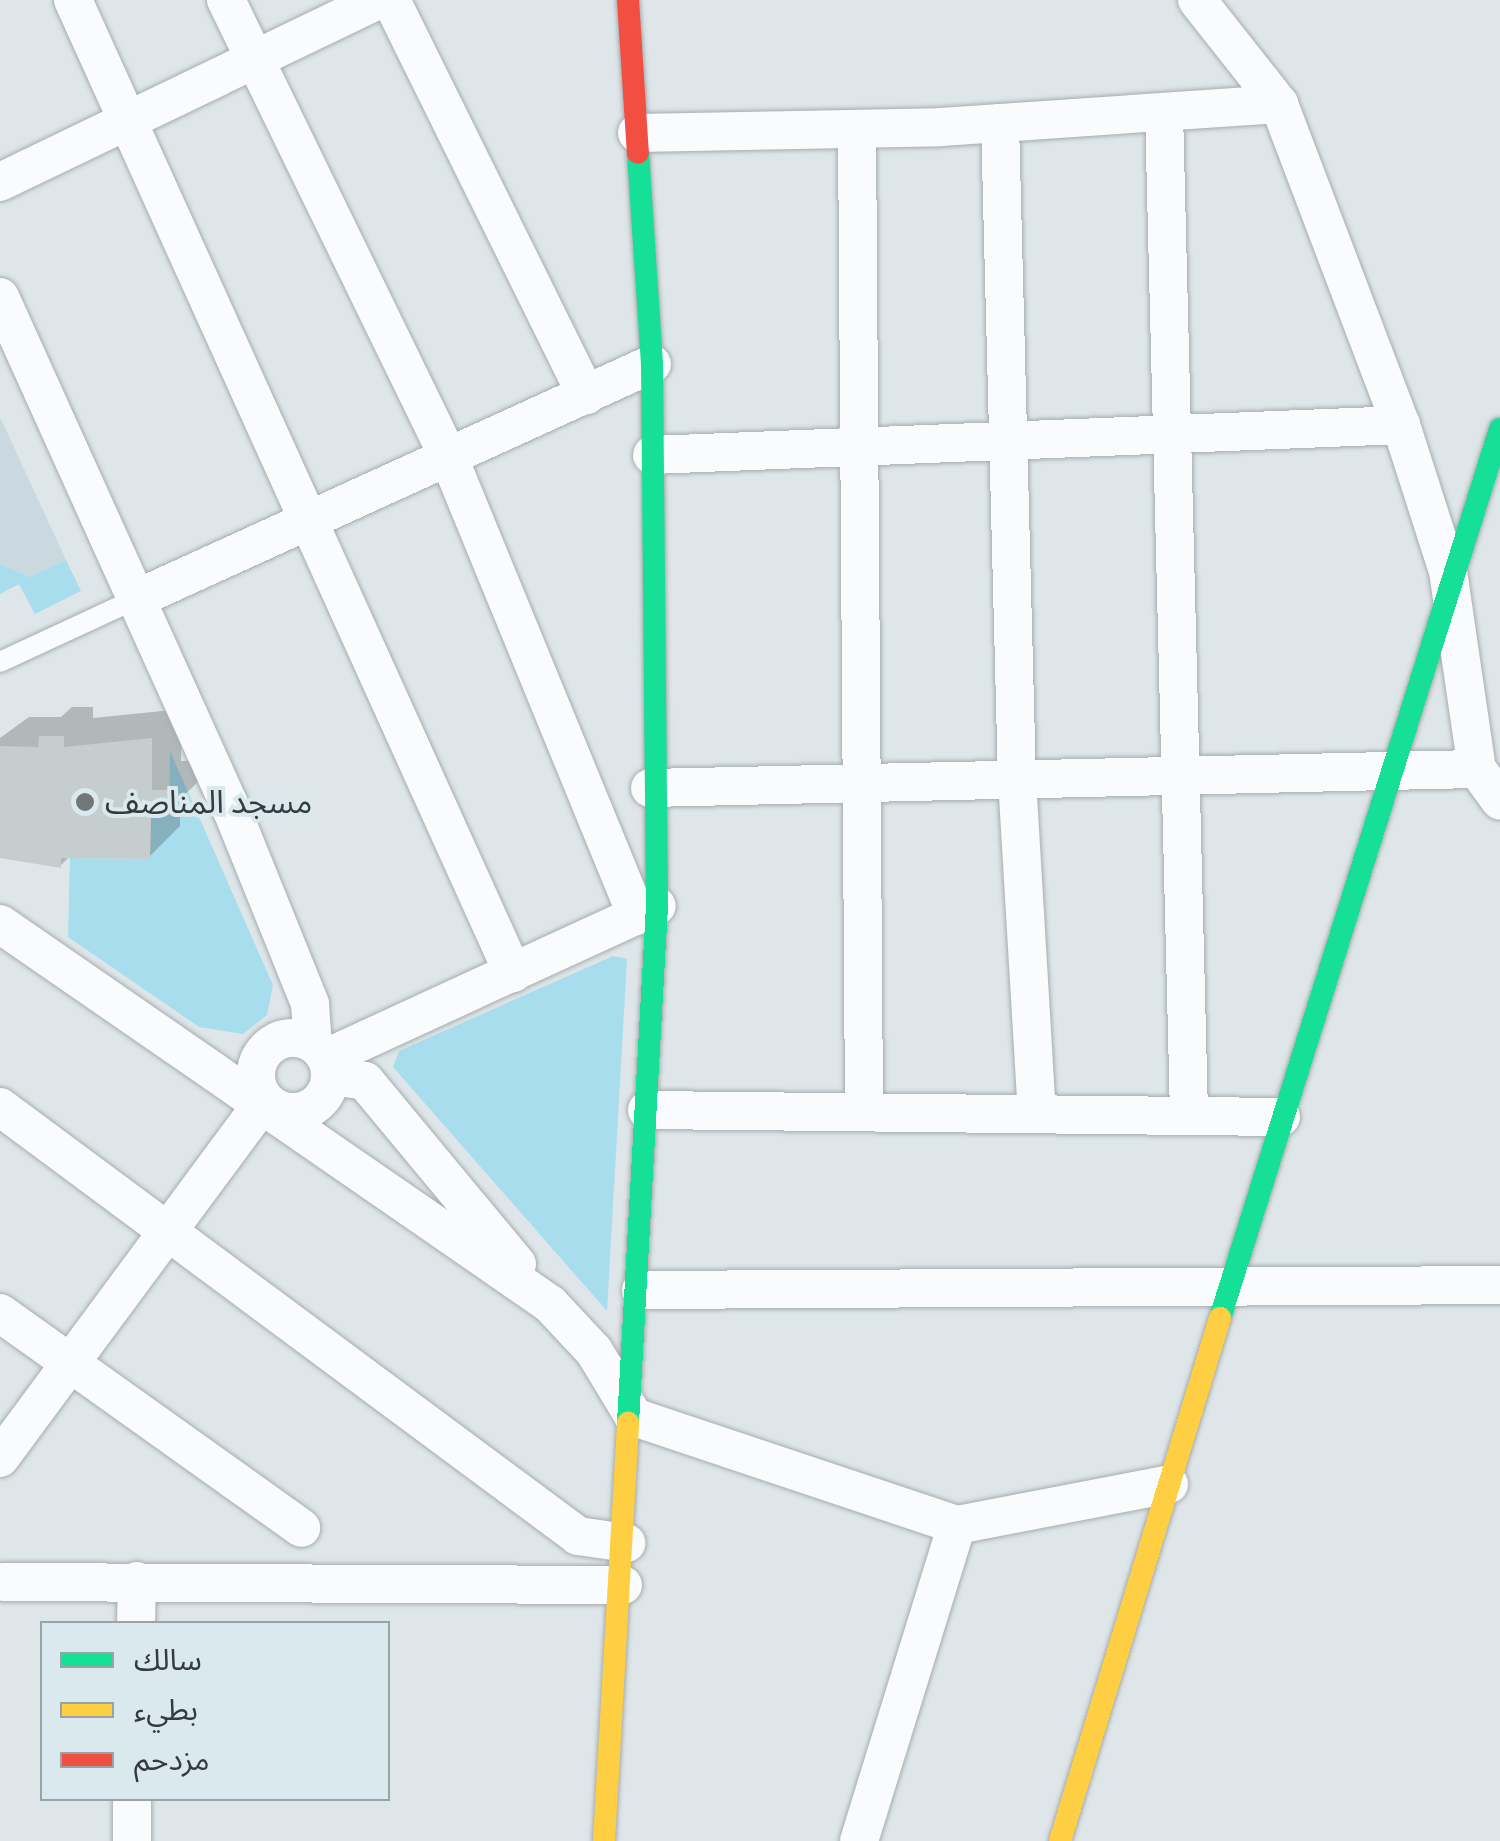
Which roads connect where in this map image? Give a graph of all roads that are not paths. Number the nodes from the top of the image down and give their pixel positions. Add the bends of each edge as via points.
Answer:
1 (73, 0) edge
2 (226, 0) edge
3 (379, 0) edge
4 (391, 0) edge
5 (628, 0) edge
6 (1197, 0) edge
7 (254, 62) junction
8 (1279, 104) junction
9 (1164, 112) junction
10 (126, 118) junction
11 (1000, 123) junction
12 (857, 129) junction
13 (637, 133) junction
14 (0, 182) edge
15 (0, 297) edge
16 (652, 364) junction
17 (586, 395) junction
18 (1402, 425) junction
19 (1500, 429) edge
20 (1174, 435) junction
21 (1008, 436) junction
22 (858, 442) junction
23 (652, 455) junction
24 (449, 458) junction
25 (313, 516) junction
26 (1448, 571) junction
27 (136, 599) junction
28 (0, 662) edge
29 (1477, 769) junction
30 (1386, 772) junction
31 (1184, 774) junction
32 (1017, 779) junction
33 (860, 782) junction
34 (650, 788) junction
35 (1500, 801) edge
36 (647, 911) junction
37 (0, 924) edge
38 (513, 972) junction
39 (323, 1059) junction
40 (264, 1101) junction
41 (0, 1107) edge
42 (647, 1110) junction
43 (864, 1111) junction
44 (1037, 1112) junction
45 (1189, 1112) junction
46 (1281, 1117) junction
47 (168, 1226) junction
48 (1500, 1285) edge
49 (1230, 1286) junction
50 (640, 1290) junction
51 (550, 1304) junction
52 (0, 1314) edge
53 (69, 1362) junction
54 (634, 1416) junction
55 (0, 1458) edge
56 (1169, 1484) junction
57 (957, 1525) junction
58 (301, 1528) dead end
59 (626, 1543) junction
60 (137, 1581) junction
61 (1, 1585) edge
62 (623, 1585) junction
63 (136, 1621) edge
64 (132, 1801) edge
65 (132, 1841) edge
66 (604, 1841) edge
67 (858, 1841) edge
68 (1060, 1841) edge

1 - 10 street
2 - 7 street
3 - 7 street
4 - 17 street
5 - 13 street
6 - 8 street
7 - 10 street
7 - 24 street
8 - 9 street
8 - 18 street
9 - 11 street
9 - 20 street
10 - 14 street
10 - 25 street
11 - 12 street
11 - 21 street
12 - 13 street
12 - 22 street
13 - 16 street
15 - 27 street
16 - 17 street
16 - 23 street
17 - 24 street
18 - 20 street
18 - 26 street
19 - 26 street
20 - 21 street
20 - 31 street
21 - 22 street
21 - 32 street
22 - 23 street
22 - 33 street
23 - 34 street
24 - 25 street
24 - 36 street
25 - 27 street
25 - 38 street
26 - 29 street
26 - 30 street
27 - 28 lane
27 - 39 street via 299,974
29 - 30 street
29 - 35 street
30 - 31 street
30 - 46 street
31 - 32 street
31 - 45 street
32 - 33 street
32 - 44 street
33 - 34 street
33 - 43 street
34 - 36 street
36 - 38 street
36 - 42 street
37 - 40 street
38 - 39 street
39 - 40 street via 304,1111
39 - 40 street via 288,1038 266,1050 255,1073
39 - 51 street via 365,1080
40 - 47 street
40 - 51 street
41 - 47 street
42 - 43 street
42 - 50 street
43 - 44 street
44 - 45 street
45 - 46 street
46 - 49 street
47 - 53 street
47 - 59 street via 578,1536
48 - 49 street
49 - 50 street
49 - 56 street
50 - 54 street
51 - 54 street via 594,1351
52 - 53 street
53 - 55 street
53 - 58 street
54 - 57 street
54 - 59 street
56 - 57 street
56 - 68 street
57 - 67 street
59 - 62 street
60 - 61 street
60 - 62 street
60 - 63 street
62 - 66 street
64 - 65 street

